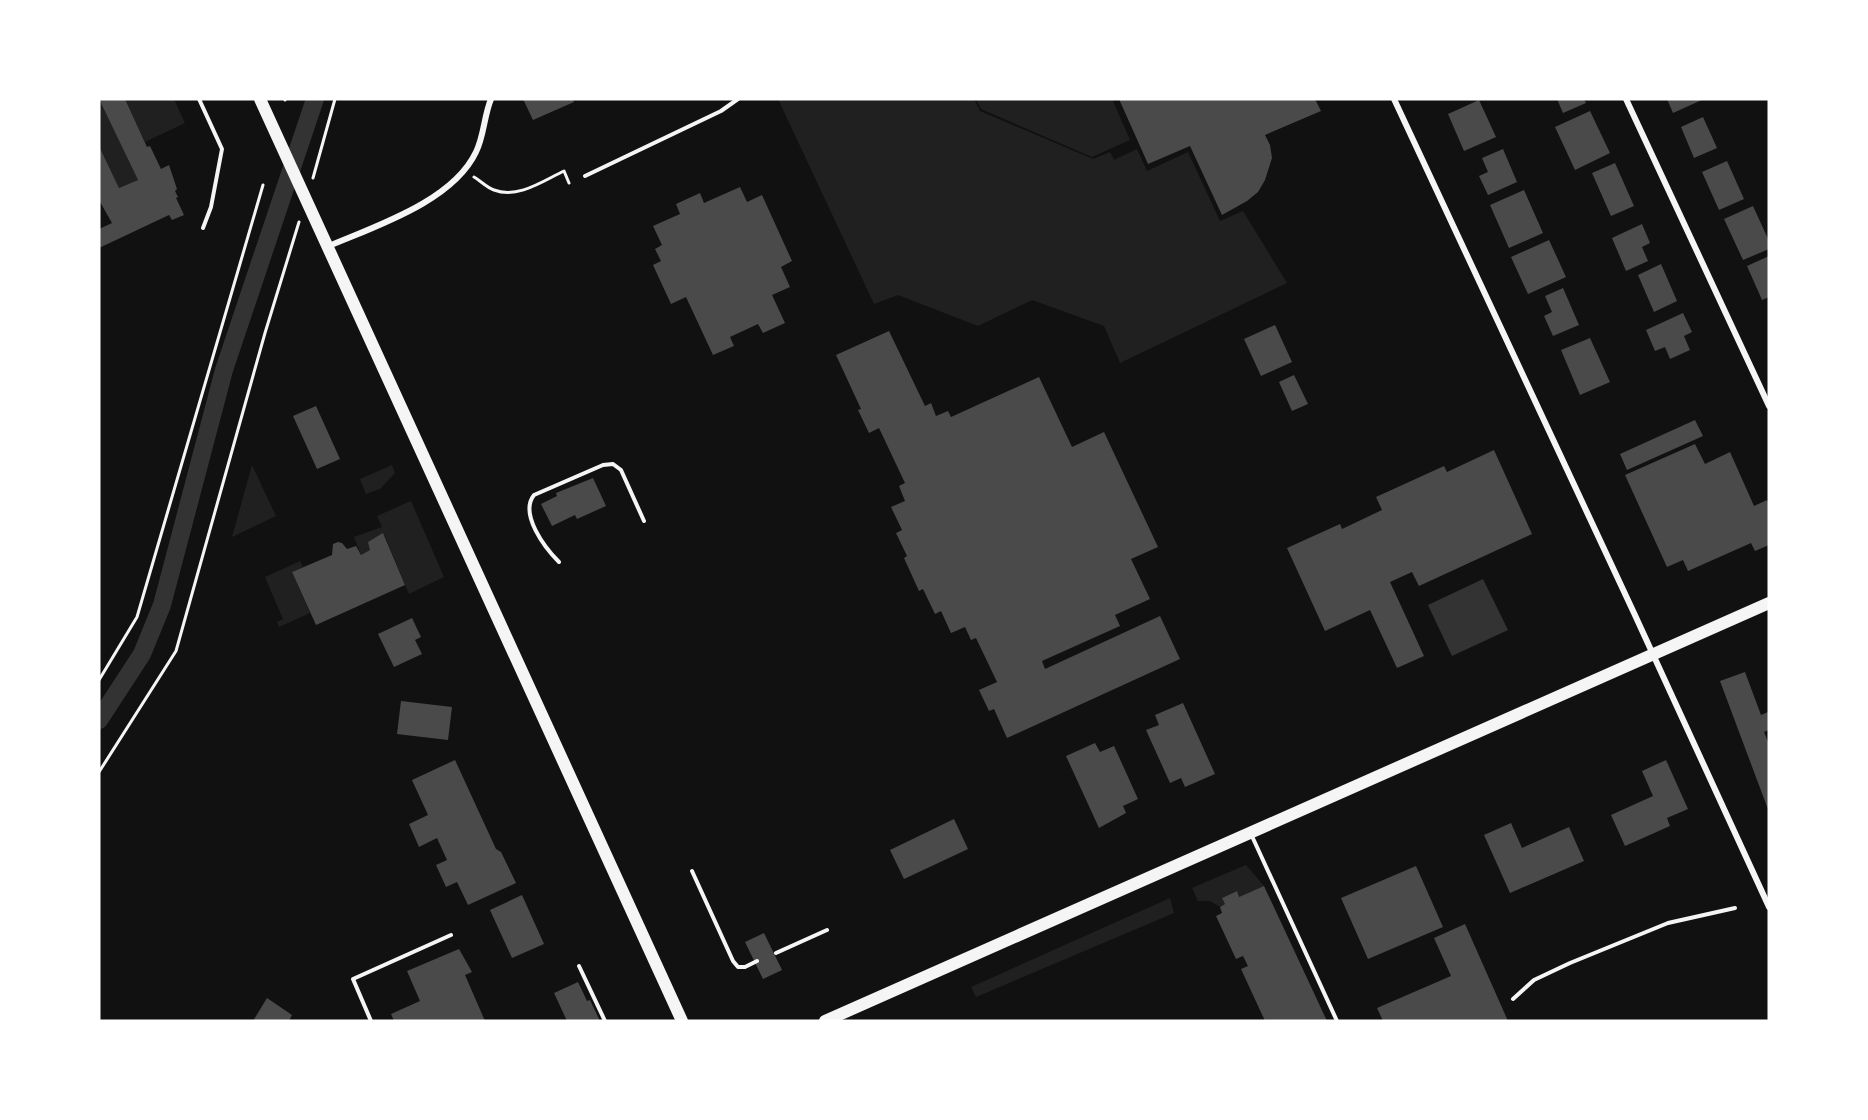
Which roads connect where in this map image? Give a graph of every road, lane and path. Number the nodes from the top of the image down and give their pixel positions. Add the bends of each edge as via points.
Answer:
1 (199, 99) edge
2 (260, 99) edge
3 (335, 99) edge
4 (491, 99) edge
5 (738, 99) edge
6 (1394, 99) edge
7 (1626, 99) edge
8 (317, 163) dead end
9 (465, 171) junction
10 (585, 176) dead end
11 (569, 183) dead end
12 (263, 185) dead end
13 (203, 228) dead end
14 (292, 246) dead end
15 (328, 246) junction
16 (1769, 406) edge
17 (644, 521) dead end
18 (559, 562) dead end
19 (1769, 603) edge
20 (1653, 654) junction
21 (99, 680) edge
22 (99, 772) edge
23 (1251, 833) junction
24 (692, 872) dead end
25 (1735, 908) dead end
26 (1769, 908) edge
27 (827, 930) dead end
28 (451, 935) dead end
29 (776, 953) dead end
30 (757, 961) dead end
31 (579, 966) dead end
32 (1513, 999) dead end
33 (371, 1021) edge
34 (605, 1021) edge
35 (682, 1021) edge
36 (825, 1021) edge
37 (1337, 1021) edge

1 - 13 lane via 222,149
2 - 15 main road
3 - 8 path
4 - 9 street via 477,150
5 - 10 lane via 721,111
6 - 20 street
7 - 16 street
9 - 11 path via 490,188 507,193 564,171
9 - 15 street via 449,187 417,207
12 - 21 path via 137,617
14 - 22 path via 176,651
15 - 35 main road
17 - 18 lane via 621,470 613,464 534,495 528,509 531,519 547,550
19 - 20 main road
20 - 23 main road
20 - 26 street
23 - 36 main road
23 - 37 lane
24 - 30 lane via 733,961 738,967
25 - 32 lane via 1668,923 1570,963 1534,980
27 - 29 lane
28 - 33 lane via 353,979
31 - 34 lane

